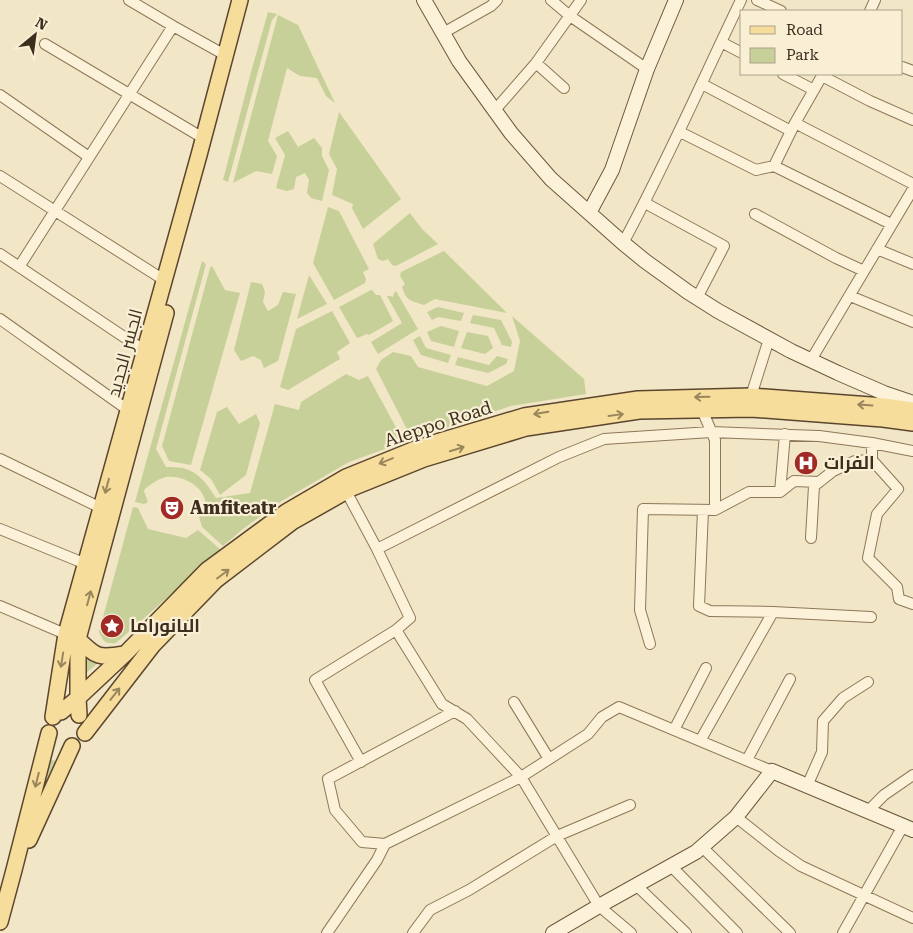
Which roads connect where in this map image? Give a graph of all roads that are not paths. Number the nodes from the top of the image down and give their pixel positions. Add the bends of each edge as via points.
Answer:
1 (130, 0) edge
2 (240, 0) edge
3 (250, 0) edge
4 (424, 0) edge
5 (497, 0) edge
6 (551, 0) edge
7 (581, 0) edge
8 (676, 0) edge
9 (742, 0) edge
10 (761, 1) edge
11 (779, 10) edge
12 (570, 16) junction
13 (173, 26) junction
14 (443, 33) junction
15 (721, 42) junction
16 (45, 44) dead end
17 (740, 52) edge
18 (225, 55) junction
19 (536, 63) junction
20 (647, 68) junction
21 (785, 75) edge
22 (822, 75) edge
23 (702, 84) junction
24 (564, 88) dead end
25 (814, 90) junction
26 (129, 94) junction
27 (0, 95) edge
28 (495, 110) junction
29 (913, 120) edge
30 (793, 127) junction
31 (680, 132) junction
32 (203, 138) junction
33 (90, 157) junction
34 (774, 166) junction
35 (0, 176) edge
36 (913, 184) edge
37 (913, 189) edge
38 (910, 201) edge
39 (645, 203) junction
40 (55, 211) junction
41 (589, 213) junction
42 (755, 214) dead end
43 (891, 224) junction
44 (623, 243) junction
45 (877, 249) junction
46 (0, 254) edge
47 (913, 264) edge
48 (18, 267) junction
49 (864, 271) junction
50 (164, 280) junction
51 (850, 296) junction
52 (697, 298) junction
53 (0, 318) edge
54 (913, 322) edge
55 (769, 339) junction
56 (145, 351) junction
57 (811, 360) junction
58 (751, 396) junction
59 (913, 403) edge
60 (128, 410) junction
61 (702, 410) junction
62 (913, 410) edge
63 (913, 423) edge
64 (712, 432) junction
65 (785, 434) junction
66 (872, 443) junction
67 (913, 451) edge
68 (0, 459) edge
69 (872, 460) junction
70 (819, 482) junction
71 (346, 491) junction
72 (780, 492) junction
73 (102, 508) junction
74 (703, 510) junction
75 (715, 510) junction
76 (0, 529) edge
77 (811, 538) dead end
78 (378, 549) junction
79 (86, 564) junction
80 (913, 604) edge
81 (0, 606) edge
82 (772, 612) junction
83 (871, 617) dead end
84 (396, 630) junction
85 (72, 637) junction
86 (650, 644) dead end
87 (125, 654) junction
88 (706, 668) dead end
89 (790, 678) dead end
90 (868, 682) dead end
91 (78, 698) junction
92 (514, 702) dead end
93 (456, 712) junction
94 (57, 715) junction
95 (79, 715) junction
96 (674, 730) junction
97 (49, 733) junction
98 (85, 733) junction
99 (700, 741) junction
100 (72, 746) junction
101 (549, 759) junction
102 (747, 760) junction
103 (361, 762) junction
104 (772, 771) junction
105 (913, 774) edge
106 (521, 777) junction
107 (807, 786) junction
108 (630, 805) dead end
109 (868, 811) junction
110 (736, 817) junction
111 (908, 828) edge
112 (557, 836) junction
113 (385, 844) junction
114 (702, 847) junction
115 (671, 866) junction
116 (14, 870) junction
117 (636, 885) junction
118 (864, 896) junction
119 (599, 906) junction
120 (913, 918) edge
121 (0, 922) edge
122 (327, 933) edge
123 (413, 933) edge
124 (553, 933) edge
125 (631, 933) edge
126 (686, 933) edge
127 (737, 933) edge
128 (790, 933) edge
129 (843, 933) edge

1 - 13 street
2 - 18 main road, الجسر الجديد
85 -> 3 main road, الجسر الجديد
4 - 14 street
5 - 14 street via 492,6
6 - 12 street
7 - 12 street
8 - 20 street
9 - 15 street
10 - 11 street
12 - 19 street
12 - 20 street
13 - 18 street
13 - 26 street
14 - 28 street
15 - 17 street
15 - 23 street
16 - 26 street
18 - 32 main road, الجسر الجديد
19 - 24 street
19 - 28 street
20 - 41 street via 612,170
21 - 25 street
22 - 25 street
22 - 29 street
23 - 30 street
23 - 31 street
25 - 30 street
26 - 32 street
26 - 33 street
27 - 33 street
28 - 41 street via 551,179
30 - 34 street
30 - 36 street
31 - 34 street via 756,170
31 - 39 street
32 - 50 main road, الجسر الجديد
33 - 40 street
34 - 43 street
35 - 40 street
37 - 38 street
38 - 43 street
39 - 44 street
39 - 52 street via 724,246
40 - 48 street
40 - 50 street
41 - 44 street
42 - 49 street
43 - 45 street
44 - 52 street
45 - 47 street
45 - 49 street
46 - 48 street
48 - 56 street
49 - 51 street
50 - 56 main road, الجسر الجديد
51 - 54 street
51 - 57 street
52 - 55 street
53 - 60 street
55 - 57 street
55 - 58 street
56 - 60 main road, الجسر الجديد
57 - 59 street
62 -> 58 main road, Aleppo Road
58 -> 87 main road, Aleppo Road via 638,399 524,416 420,447 346,477 286,512 207,570
60 -> 73 main road, الجسر الجديد
61 - 63 main road, Aleppo Road via 751,409
61 - 64 street
71 -> 61 main road, Aleppo Road via 424,459 526,428 639,411
64 - 65 street
64 - 75 street via 715,440
64 - 78 street via 604,439 559,457
65 - 66 street
65 - 72 street
66 - 67 street
66 - 69 street
68 - 73 street
69 - 70 street via 855,461
69 - 80 street via 898,489 877,514 868,558 897,587 899,599
70 - 72 street via 794,481
70 - 77 street via 814,486
71 - 78 street
98 -> 71 main road, Aleppo Road via 153,645 216,580 292,522
72 - 75 street via 749,492
73 - 79 main road, الجسر الجديد
74 - 75 street
74 - 82 street via 699,606 710,610
74 - 86 street via 643,509 640,610
76 - 79 street
78 - 84 street via 410,618
79 - 85 main road, الجسر الجديد
81 - 85 street
82 - 83 street
82 - 99 street
84 - 93 street via 442,704
84 - 103 street via 315,680
85 - 87 main road via 97,655
85 - 91 main road, الجسر الجديد
85 -> 94 main road, الجسر الجديد
87 - 91 main road, Aleppo Road
88 - 96 street
89 - 102 street
90 - 107 street via 843,698 823,721 822,752
91 - 94 main road, Aleppo Road
91 - 95 main road, الجسر الجديد
92 - 101 street
93 - 103 street
93 - 106 street via 467,719
94 - 95 main road via 70,711
94 - 97 main road via 50,722
95 - 98 main road
96 - 99 street
96 - 101 street via 619,707 602,717 588,734
97 - 100 main road via 61,746
97 -> 116 main road
98 - 100 main road
99 - 102 street
100 - 116 main road
101 - 106 street
102 - 104 street
103 - 113 street via 328,779 335,810 362,842
104 - 107 street
104 - 110 street
105 - 109 street
106 - 112 street
106 - 113 street
107 - 109 street
108 - 112 street
109 - 111 street
110 - 114 street
110 - 118 street via 801,866
111 - 118 street
112 - 119 street
112 - 123 street via 430,910
113 - 122 street
114 - 115 street
114 - 128 street
115 - 117 street
115 - 127 street
116 - 121 main road
117 - 119 street
117 - 126 street
118 - 120 street
118 - 129 street
119 - 124 street
119 - 125 street

